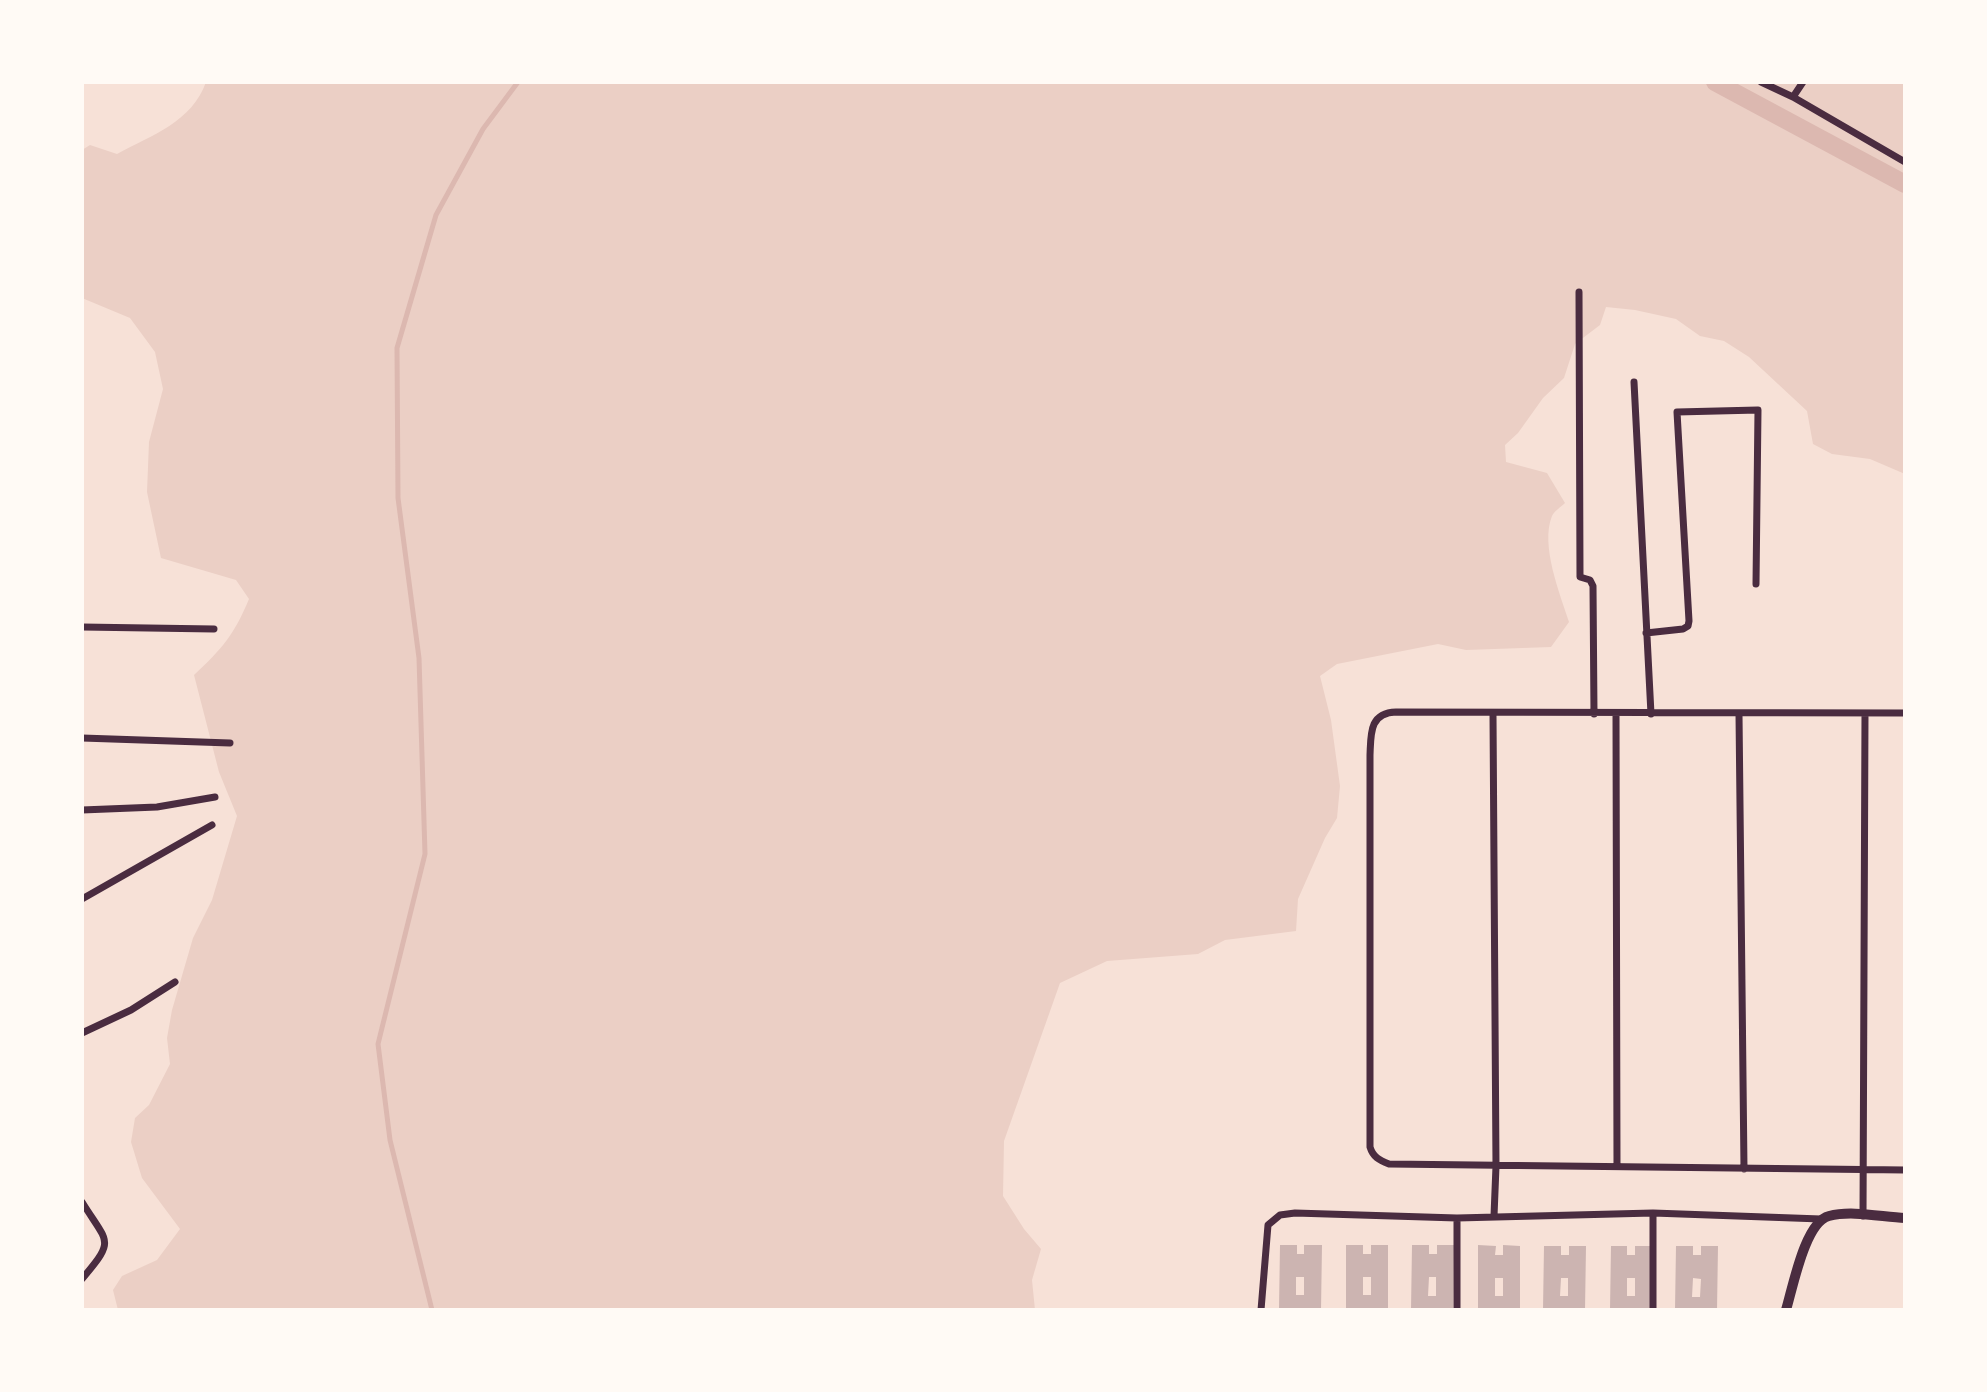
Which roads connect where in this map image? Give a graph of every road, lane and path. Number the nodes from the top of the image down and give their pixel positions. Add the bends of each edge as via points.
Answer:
1 (1761, 82) edge
2 (1803, 82) edge
3 (1793, 97) junction
4 (1905, 162) edge
5 (1579, 292) dead end
6 (1634, 382) dead end
7 (1756, 584) dead end
8 (82, 627) edge
9 (214, 629) dead end
10 (1646, 633) junction
11 (1865, 713) junction
12 (1905, 713) edge
13 (1493, 714) junction
14 (1594, 714) junction
15 (1616, 714) junction
16 (1651, 714) junction
17 (1739, 714) junction
18 (82, 738) edge
19 (230, 743) dead end
20 (215, 797) dead end
21 (82, 810) edge
22 (212, 825) dead end
23 (82, 899) edge
24 (175, 982) dead end
25 (82, 1033) edge
26 (1496, 1166) junction
27 (1617, 1166) junction
28 (1744, 1169) junction
29 (1863, 1170) junction
30 (1905, 1170) edge
31 (82, 1202) edge
32 (1653, 1213) junction
33 (1494, 1216) junction
34 (1863, 1216) junction
35 (1457, 1218) junction
36 (1905, 1218) edge
37 (1821, 1219) junction
38 (82, 1279) edge
39 (1261, 1310) edge
40 (1457, 1310) edge
41 (1653, 1310) edge
42 (1786, 1310) edge

1 - 3 street
2 - 3 street
3 - 4 street
5 - 14 street via 1580,577 1593,586
6 - 10 street
7 - 10 street via 1758,410 1677,412 1689,621 1683,629
8 - 9 street
10 - 16 street
11 - 12 street
11 - 17 street
11 - 29 street
13 - 14 street
13 - 26 street
13 - 26 street via 1396,712 1379,715 1373,723 1370,1147 1389,1164
14 - 15 street
15 - 16 street
15 - 27 street
16 - 17 street
17 - 28 street
18 - 19 street
20 - 21 street via 157,807
22 - 23 street
24 - 25 street
26 - 27 street
26 - 33 street
27 - 28 street
28 - 29 street
29 - 30 street
29 - 34 street
31 - 38 street via 105,1248
32 - 33 street
32 - 37 street
32 - 41 street
33 - 35 street
34 - 36 main road
34 - 37 main road
35 - 39 street via 1280,1215 1268,1225
35 - 40 street
37 - 42 main road via 1813,1228

